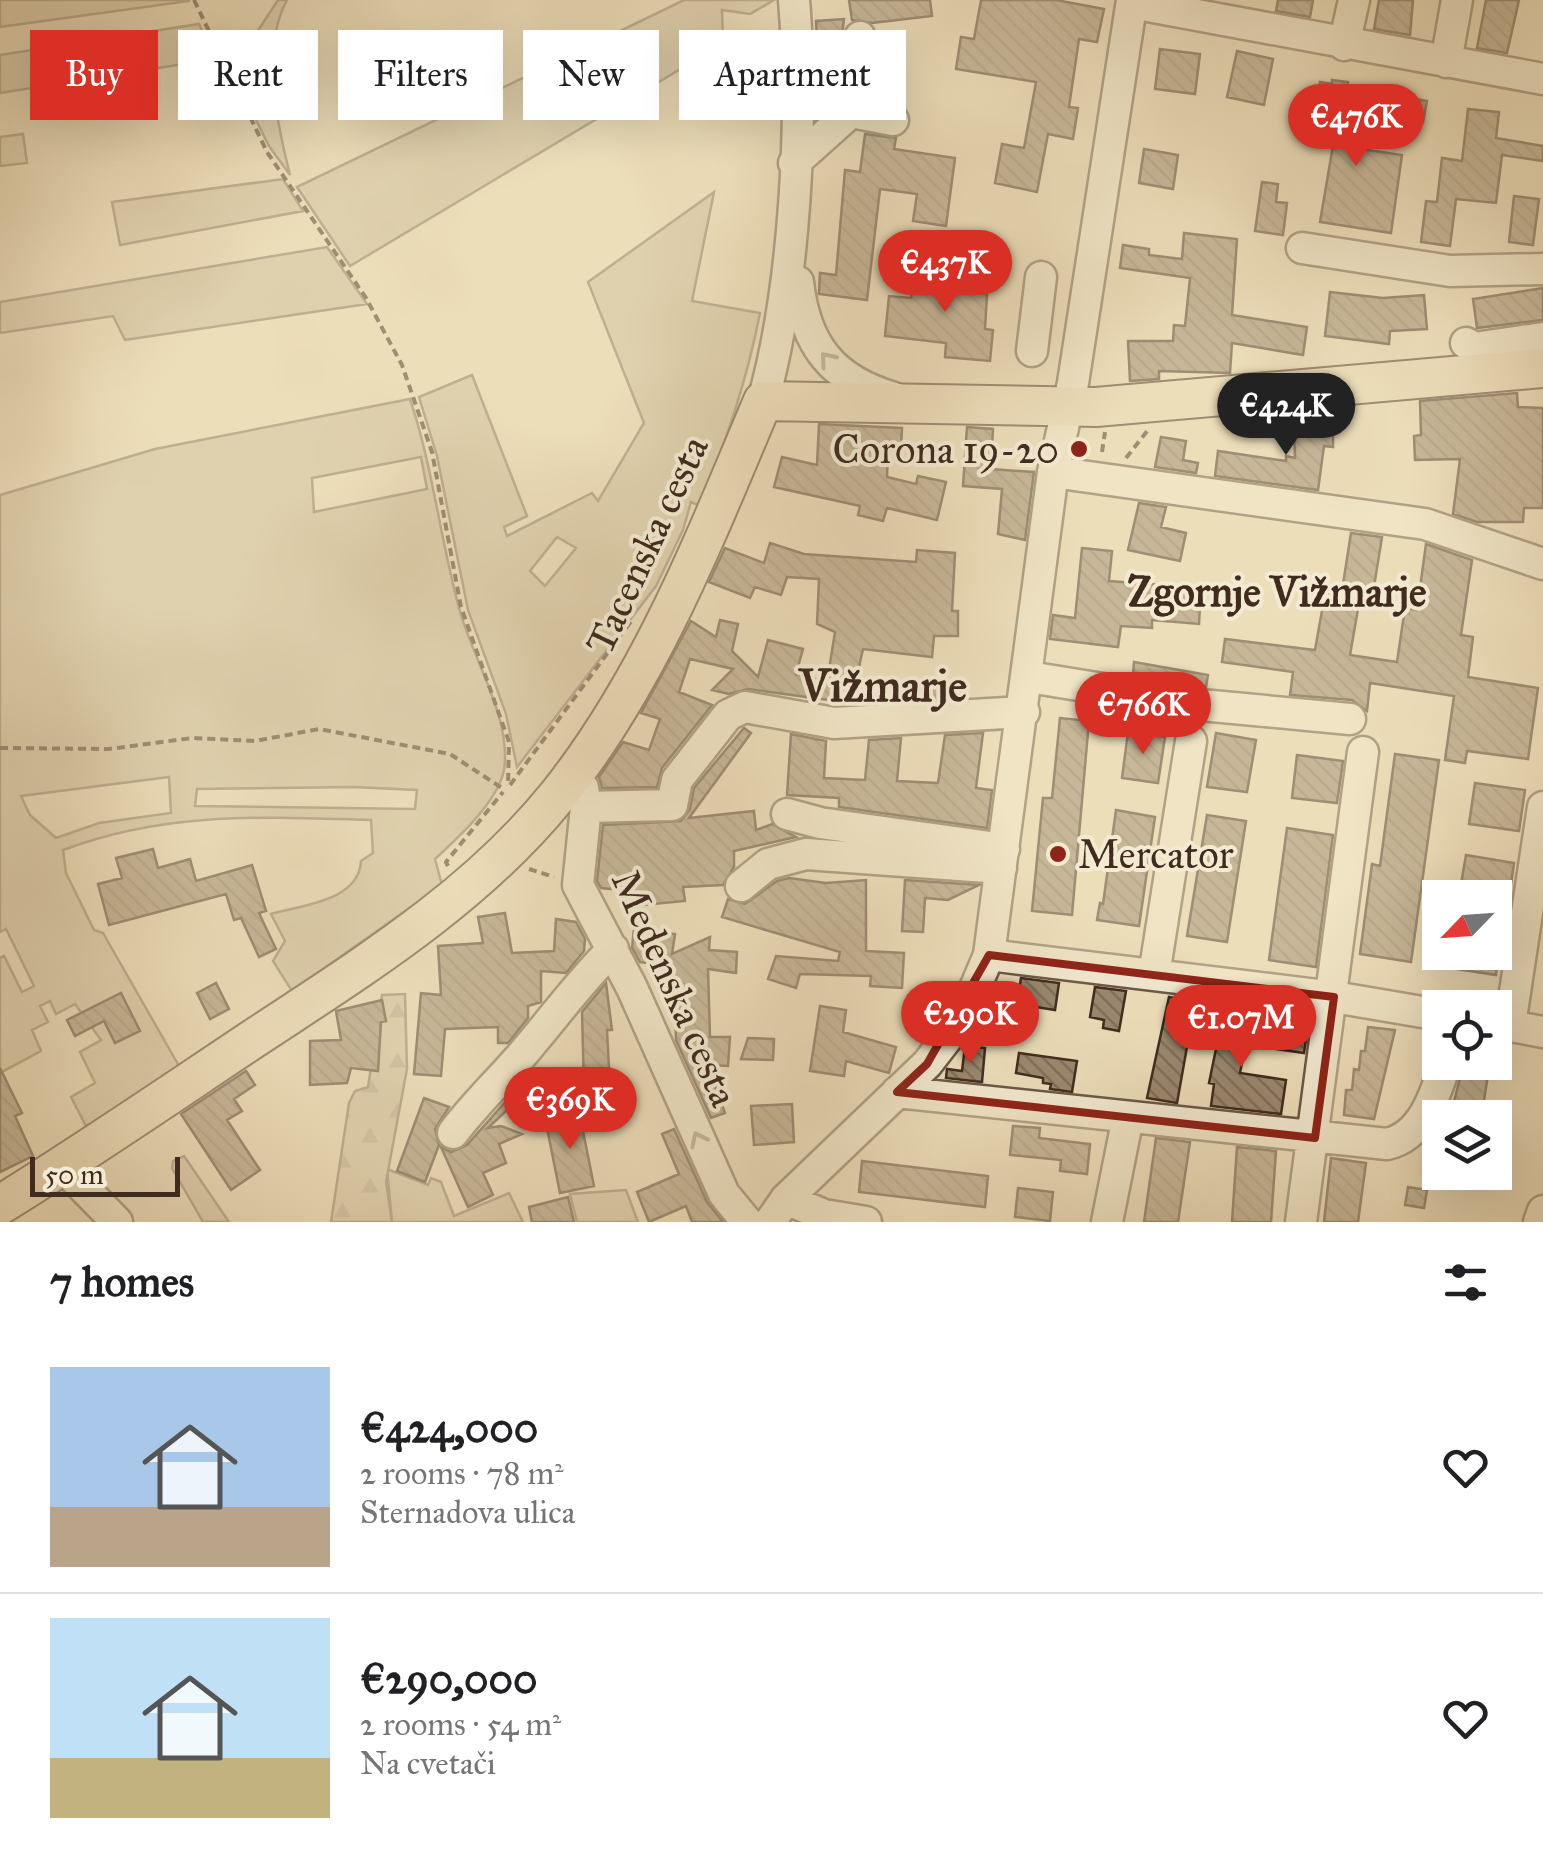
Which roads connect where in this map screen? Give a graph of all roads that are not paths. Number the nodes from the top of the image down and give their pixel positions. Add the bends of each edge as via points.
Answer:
1 (794, 0) edge
2 (1354, 0) edge
3 (1457, 0) edge
4 (1132, 2) edge
5 (1249, 12) edge
6 (1344, 45) junction
7 (1446, 62) junction
8 (1543, 79) edge
9 (841, 120) edge
10 (794, 163) junction
11 (790, 208) junction
12 (1302, 248) dead end
13 (1543, 269) edge
14 (1041, 277) dead end
15 (1080, 331) junction
16 (1543, 338) edge
17 (1466, 343) dead end
18 (1543, 368) edge
19 (763, 401) junction
20 (912, 402) junction
21 (1067, 408) junction
22 (1054, 472) junction
23 (1543, 564) edge
24 (1029, 678) junction
25 (1024, 712) junction
26 (1350, 720) dead end
27 (1191, 741) dead end
28 (1363, 752) dead end
29 (579, 792) junction
30 (1543, 807) edge
31 (787, 814) dead end
32 (1003, 858) junction
33 (741, 886) dead end
34 (613, 949) junction
35 (989, 955) junction
36 (1154, 975) junction
37 (1508, 990) edge
38 (1334, 997) junction
39 (1422, 1013) edge
40 (1512, 1026) edge
41 (1543, 1032) edge
42 (1438, 1080) edge
43 (897, 1092) junction
44 (1128, 1118) junction
45 (453, 1132) dead end
46 (1315, 1138) junction
47 (62, 1166) junction
48 (0, 1205) edge
49 (778, 1210) edge
50 (1543, 1211) edge
51 (117, 1222) edge
52 (747, 1222) edge
53 (866, 1222) edge
54 (1106, 1222) edge
55 (1301, 1222) edge
56 (1539, 1222) edge

1 - 10 street
2 - 6 street
3 - 7 street
4 - 5 street
4 - 15 street
5 - 6 street
6 - 7 street
7 - 8 street
9 - 10 street
10 - 11 street
11 - 19 street via 784,314
20 -> 11 street via 849,380 819,353 802,314
12 - 13 street via 1450,270
14 - 15 street via 1033,339
15 - 21 street
16 - 17 street via 1476,348
18 - 21 main road
19 - 20 main road
19 - 29 main road, Tacenska cesta via 680,596
20 - 21 main road
21 - 22 street
22 - 23 street via 1425,524
22 - 24 street
24 - 25 street
24 - 26 street
25 - 29 street via 834,722 745,707 728,715 676,780 672,805
25 - 32 street
27 - 36 street
28 - 38 street
29 - 34 street, Medenska cesta via 578,885
29 - 47 main road, Tacenska cesta via 404,938
30 - 37 street
31 - 32 street
32 - 33 street via 806,854 768,864
32 - 35 street
34 - 45 street
52 -> 34 street, Medenska cesta via 716,1178
35 - 36 street
35 - 43 street via 962,1019
36 - 38 street
38 - 39 street
38 - 46 street
40 - 41 street
42 - 46 street via 1418,1127 1403,1140
43 - 44 street
43 - 49 street
44 - 46 street
44 - 54 street
46 - 55 street
47 - 48 main road, Tacenska cesta
47 - 51 street
49 - 53 street
50 - 56 street

